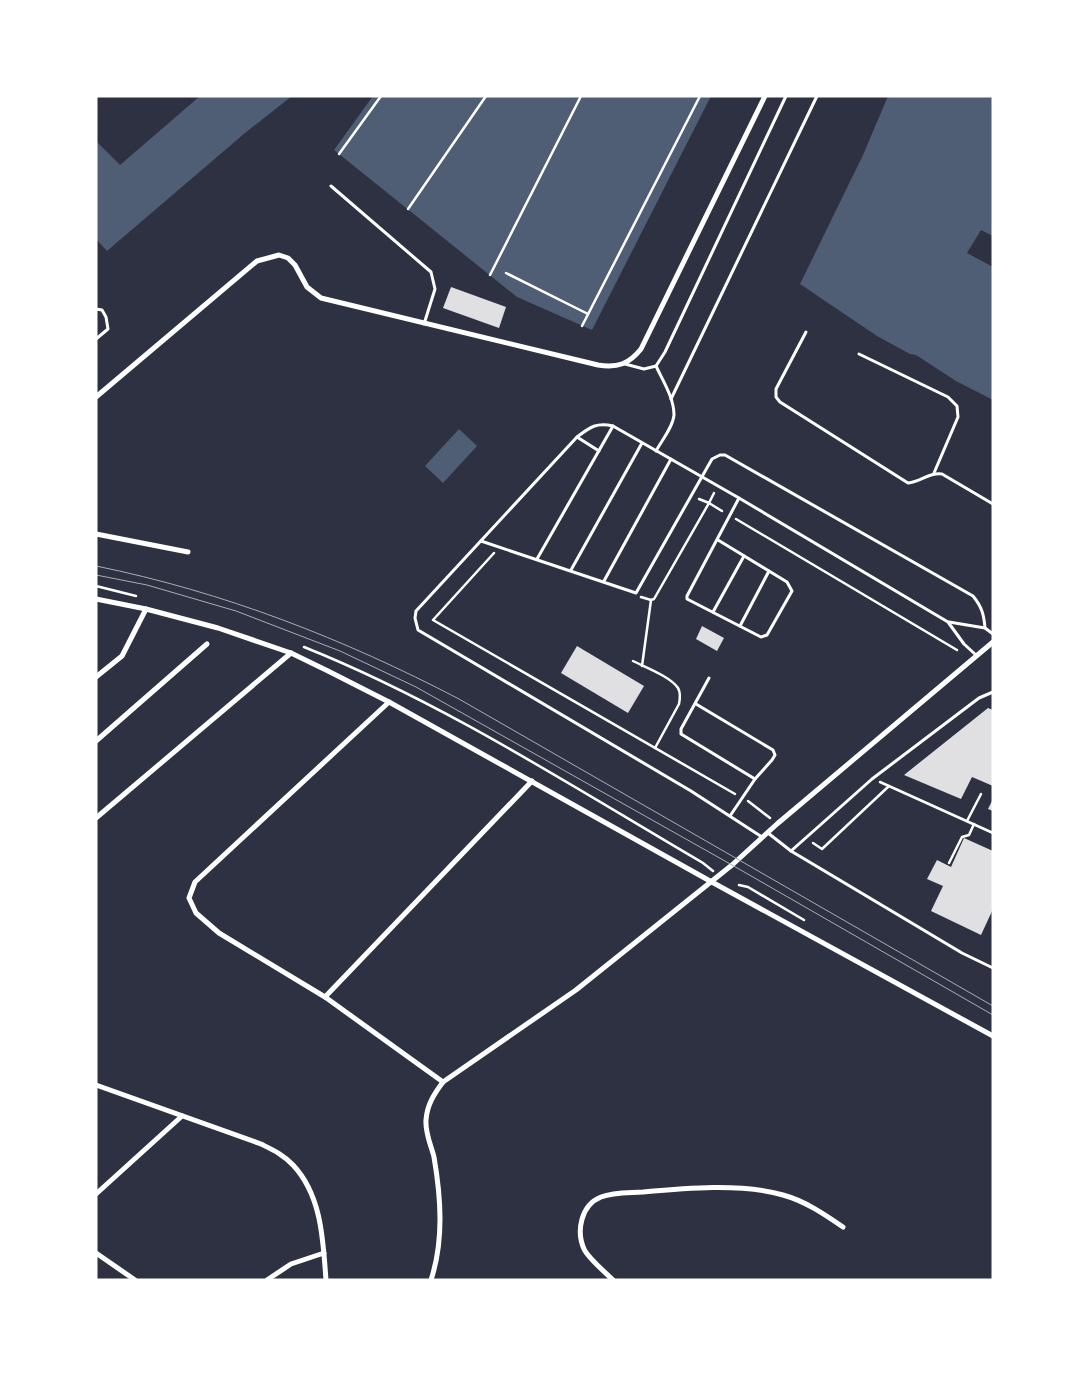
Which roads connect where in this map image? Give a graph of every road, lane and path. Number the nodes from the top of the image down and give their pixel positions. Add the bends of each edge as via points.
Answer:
1 (381, 96) edge
2 (486, 96) edge
3 (581, 96) edge
4 (700, 96) edge
5 (765, 96) edge
6 (786, 96) edge
7 (817, 96) edge
8 (339, 154) dead end
9 (331, 186) dead end
10 (408, 209) dead end
11 (506, 273) dead end
12 (490, 275) dead end
13 (96, 309) edge
14 (588, 314) junction
15 (424, 324) junction
16 (582, 326) dead end
17 (806, 332) dead end
18 (96, 339) edge
19 (859, 354) dead end
20 (625, 364) junction
21 (656, 366) junction
22 (96, 397) edge
23 (671, 398) junction
24 (613, 426) junction
25 (577, 437) junction
26 (642, 443) junction
27 (599, 451) junction
28 (656, 451) junction
29 (671, 459) junction
30 (934, 473) junction
31 (701, 476) junction
32 (718, 486) junction
33 (691, 494) junction
34 (740, 498) junction
35 (709, 503) junction
36 (993, 504) edge
37 (731, 516) junction
38 (96, 534) edge
39 (718, 540) junction
40 (481, 541) junction
41 (496, 551) dead end
42 (188, 552) dead end
43 (744, 556) junction
44 (536, 559) junction
45 (571, 570) junction
46 (769, 571) junction
47 (604, 582) junction
48 (633, 595) dead end
49 (96, 599) edge
50 (651, 600) junction
51 (146, 609) junction
52 (713, 612) junction
53 (948, 622) junction
54 (740, 626) junction
55 (984, 628) junction
56 (993, 634) edge
57 (993, 642) edge
58 (207, 644) dead end
59 (291, 654) junction
60 (974, 657) junction
61 (633, 661) dead end
62 (642, 666) junction
63 (96, 677) edge
64 (709, 678) dead end
65 (993, 692) edge
66 (389, 702) junction
67 (696, 704) junction
68 (96, 741) edge
69 (655, 748) junction
70 (872, 778) junction
71 (755, 779) junction
72 (532, 781) junction
73 (889, 786) junction
74 (981, 794) dead end
75 (742, 798) junction
76 (730, 816) junction
77 (96, 818) edge
78 (968, 821) junction
79 (777, 824) junction
80 (974, 824) junction
81 (768, 832) junction
82 (993, 833) edge
83 (762, 837) junction
84 (806, 837) junction
85 (791, 850) junction
86 (949, 863) dead end
87 (710, 881) junction
88 (993, 968) edge
89 (325, 998) junction
90 (993, 1036) edge
91 (443, 1082) junction
92 (96, 1086) edge
93 (182, 1116) junction
94 (96, 1194) edge
95 (843, 1227) dead end
96 (96, 1253) edge
97 (324, 1253) junction
98 (135, 1280) edge
99 (267, 1280) edge
100 (326, 1280) edge
101 (431, 1280) edge
102 (612, 1280) edge

1 - 8 path
2 - 10 path
3 - 12 path
4 - 14 path
5 - 20 street via 641,349
6 - 21 lane
7 - 23 lane
9 - 15 lane via 431,272 435,288
11 - 14 path
13 - 18 lane via 102,310 108,329
14 - 16 path
15 - 20 street via 598,365 613,367
15 - 22 street via 321,298 307,287 296,264 279,255 257,261
17 - 30 lane via 776,389 780,402 908,483
19 - 30 lane via 948,397 957,406 958,417
20 - 21 lane via 644,369
21 - 23 lane
23 - 28 lane via 674,415
24 - 25 lane via 593,425
24 - 26 lane
24 - 27 lane
25 - 27 lane
25 - 40 lane
26 - 28 lane
26 - 45 lane
27 - 44 lane
28 - 29 lane
29 - 31 lane
29 - 47 lane
30 - 36 lane via 942,474
31 - 32 lane
31 - 33 lane
31 - 55 lane via 712,459 725,455 973,596 984,614
32 - 34 lane
32 - 35 path
33 - 35 path
33 - 47 lane via 636,593
34 - 37 lane
34 - 53 lane
35 - 37 path
35 - 50 path
37 - 39 lane
37 - 60 path
38 - 42 street
39 - 43 lane
39 - 52 lane via 687,596
40 - 44 lane
40 - 76 lane via 416,611 418,630
41 - 69 path via 433,620
43 - 46 lane
43 - 52 lane
44 - 45 lane
45 - 47 lane
46 - 54 lane
46 - 54 lane via 787,582 792,591 767,635 762,637
48 - 50 path
49 - 51 street
50 - 62 path
51 - 59 street via 218,628
51 - 63 street via 122,656
52 - 54 lane
53 - 55 lane
53 - 60 lane
55 - 56 lane
57 - 60 street
58 - 68 street
59 - 66 street
59 - 77 street
60 - 79 street
61 - 62 path
62 - 69 path via 671,681 679,689 679,704
64 - 67 lane
65 - 70 lane via 979,698
66 - 72 street
66 - 89 street via 195,882 189,898 196,913 219,933
67 - 71 lane via 681,734
67 - 71 lane via 772,750 775,755
69 - 75 path
70 - 73 path
70 - 84 lane
71 - 75 lane
72 - 87 street
72 - 89 street
73 - 78 path
73 - 84 path via 822,849
74 - 78 path
75 - 76 lane
75 - 79 path
76 - 83 lane
78 - 80 path
79 - 81 street
80 - 82 path
80 - 86 path via 969,835 962,837
81 - 83 street
81 - 85 lane
83 - 87 street
84 - 85 lane
85 - 88 lane via 962,953
87 - 90 street
87 - 91 street via 576,990
89 - 91 street
91 - 101 street via 433,1095 426,1121 436,1169 440,1219
92 - 93 street
93 - 94 street
93 - 97 street via 261,1144 294,1165 307,1184 316,1207
95 - 102 street via 823,1213 783,1195 738,1189 677,1188 614,1194 590,1205 582,1216 580,1231 584,1250
96 - 98 street
97 - 99 street via 291,1264
97 - 100 street

